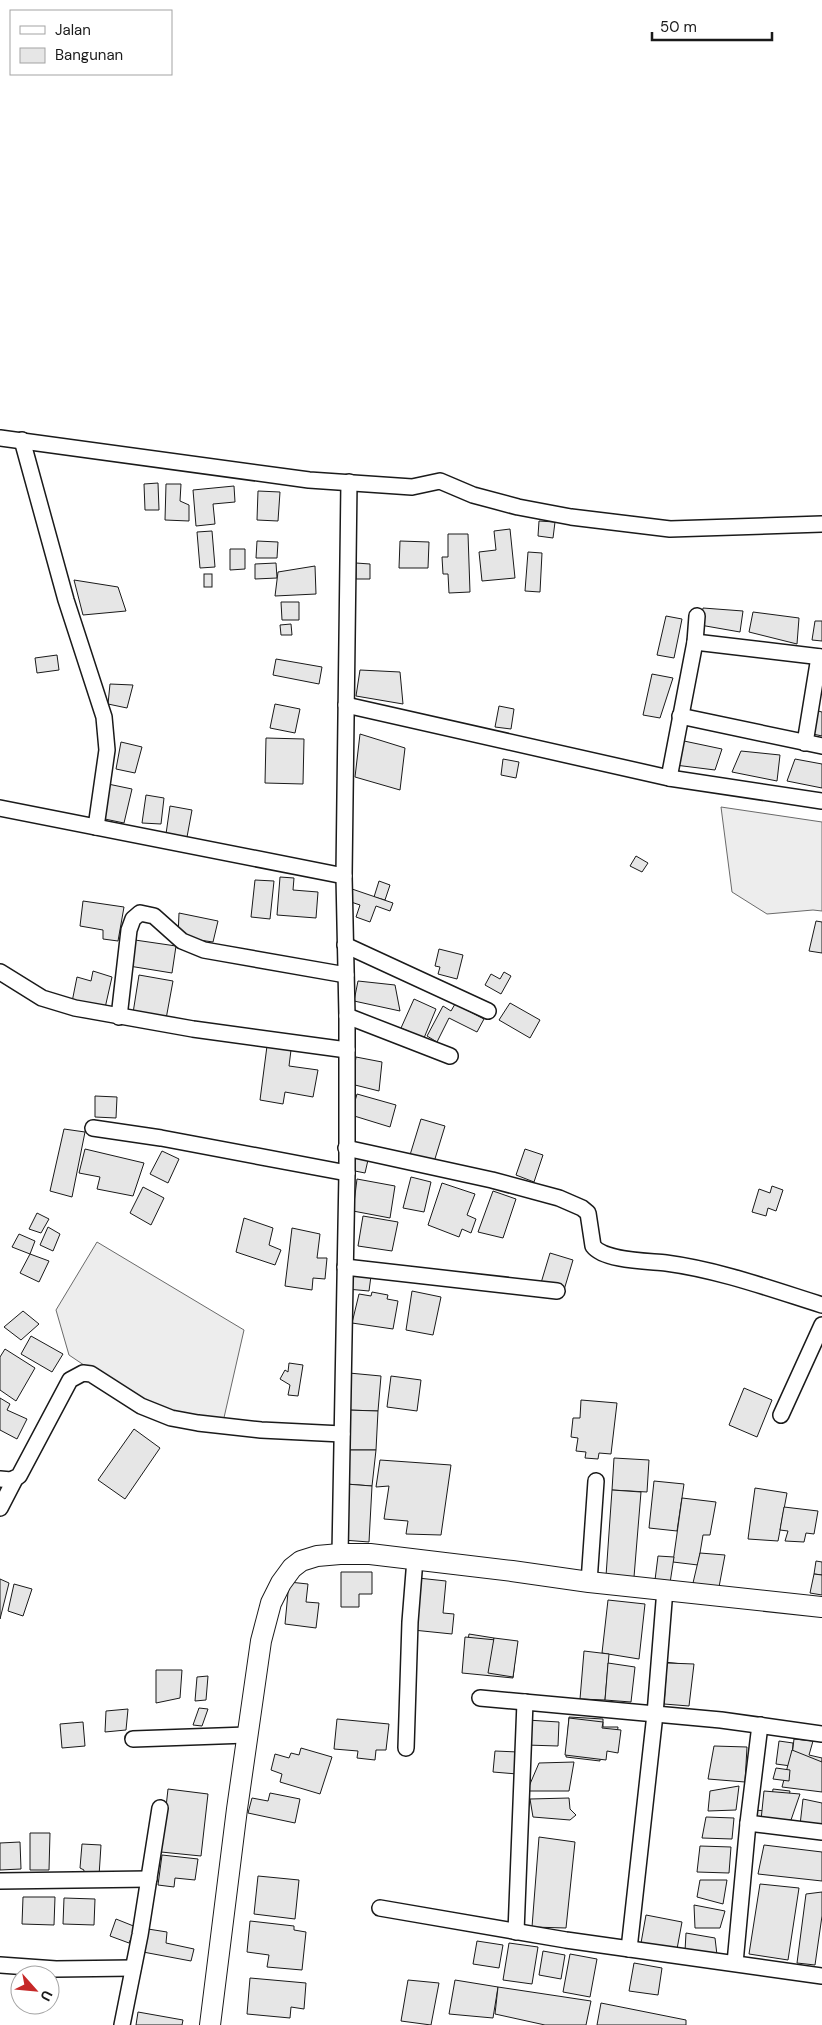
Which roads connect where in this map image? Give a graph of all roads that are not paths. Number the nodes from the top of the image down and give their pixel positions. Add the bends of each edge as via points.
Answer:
1 (0, 438) edge
2 (22, 440) junction
3 (349, 482) junction
4 (822, 524) edge
5 (697, 616) dead end
6 (695, 642) junction
7 (820, 657) edge
8 (346, 705) junction
9 (680, 716) junction
10 (805, 742) junction
11 (822, 746) edge
12 (669, 778) junction
13 (822, 801) edge
14 (0, 808) edge
15 (96, 827) junction
16 (344, 876) junction
17 (345, 945) junction
18 (0, 972) edge
19 (346, 975) junction
20 (488, 1011) dead end
21 (347, 1016) junction
22 (119, 1017) junction
23 (347, 1050) junction
24 (450, 1056) dead end
25 (93, 1128) dead end
26 (346, 1148) junction
27 (347, 1173) junction
28 (345, 1267) junction
29 (557, 1291) dead end
30 (822, 1305) edge
31 (822, 1325) edge
32 (781, 1415) dead end
33 (342, 1434) junction
34 (0, 1479) edge
35 (16, 1479) junction
36 (596, 1481) dead end
37 (0, 1508) edge
38 (340, 1554) junction
39 (415, 1559) junction
40 (588, 1582) junction
41 (665, 1589) junction
42 (822, 1607) edge
43 (480, 1698) dead end
44 (525, 1702) junction
45 (655, 1714) junction
46 (760, 1725) junction
47 (822, 1734) edge
48 (247, 1735) junction
49 (133, 1739) dead end
50 (406, 1748) dead end
51 (160, 1808) dead end
52 (748, 1823) junction
53 (822, 1832) edge
54 (149, 1879) junction
55 (0, 1881) edge
56 (380, 1908) dead end
57 (516, 1932) junction
58 (629, 1949) junction
59 (735, 1963) junction
60 (0, 1965) edge
61 (133, 1968) junction
62 (822, 1976) edge
63 (122, 2025) edge
64 (210, 2025) edge

1 - 2 street
2 - 3 street via 290,478
2 - 15 street via 66,600 104,717 107,750
3 - 4 street via 412,487 440,481 473,495 518,507 670,529
3 - 8 street
5 - 6 street
6 - 7 street
6 - 9 street
7 - 10 street
8 - 12 street
8 - 16 street
9 - 10 street
9 - 12 street
10 - 11 street
12 - 13 street
14 - 15 street
15 - 16 street
16 - 17 street
17 - 19 street
17 - 20 street
18 - 22 street via 54,1003
19 - 21 street
19 - 22 street via 204,950 182,941 154,916 140,912 129,930
21 - 23 street
21 - 24 street
22 - 23 street
23 - 26 street
25 - 27 street
26 - 27 street
26 - 30 street via 559,1198 588,1213 593,1246 618,1258 684,1265
27 - 28 street
28 - 29 street
28 - 33 street
31 - 32 street
33 - 35 street via 261,1430 171,1418 141,1406 90,1374 83,1373 70,1380
33 - 38 street
34 - 35 street
35 - 37 street
36 - 40 street
38 - 39 street
38 - 48 street via 301,1561 281,1583 271,1603 261,1641
39 - 40 street
39 - 50 street
40 - 41 street
41 - 42 street
41 - 45 street
43 - 44 street
44 - 45 street
44 - 57 street
45 - 46 street
45 - 58 street
46 - 47 street
46 - 52 street
48 - 49 street
48 - 64 street
51 - 54 street
52 - 53 street
52 - 59 street
54 - 55 street
54 - 61 street
56 - 57 street
57 - 58 street
58 - 59 street
59 - 62 street
60 - 61 street via 56,1969
61 - 63 street

